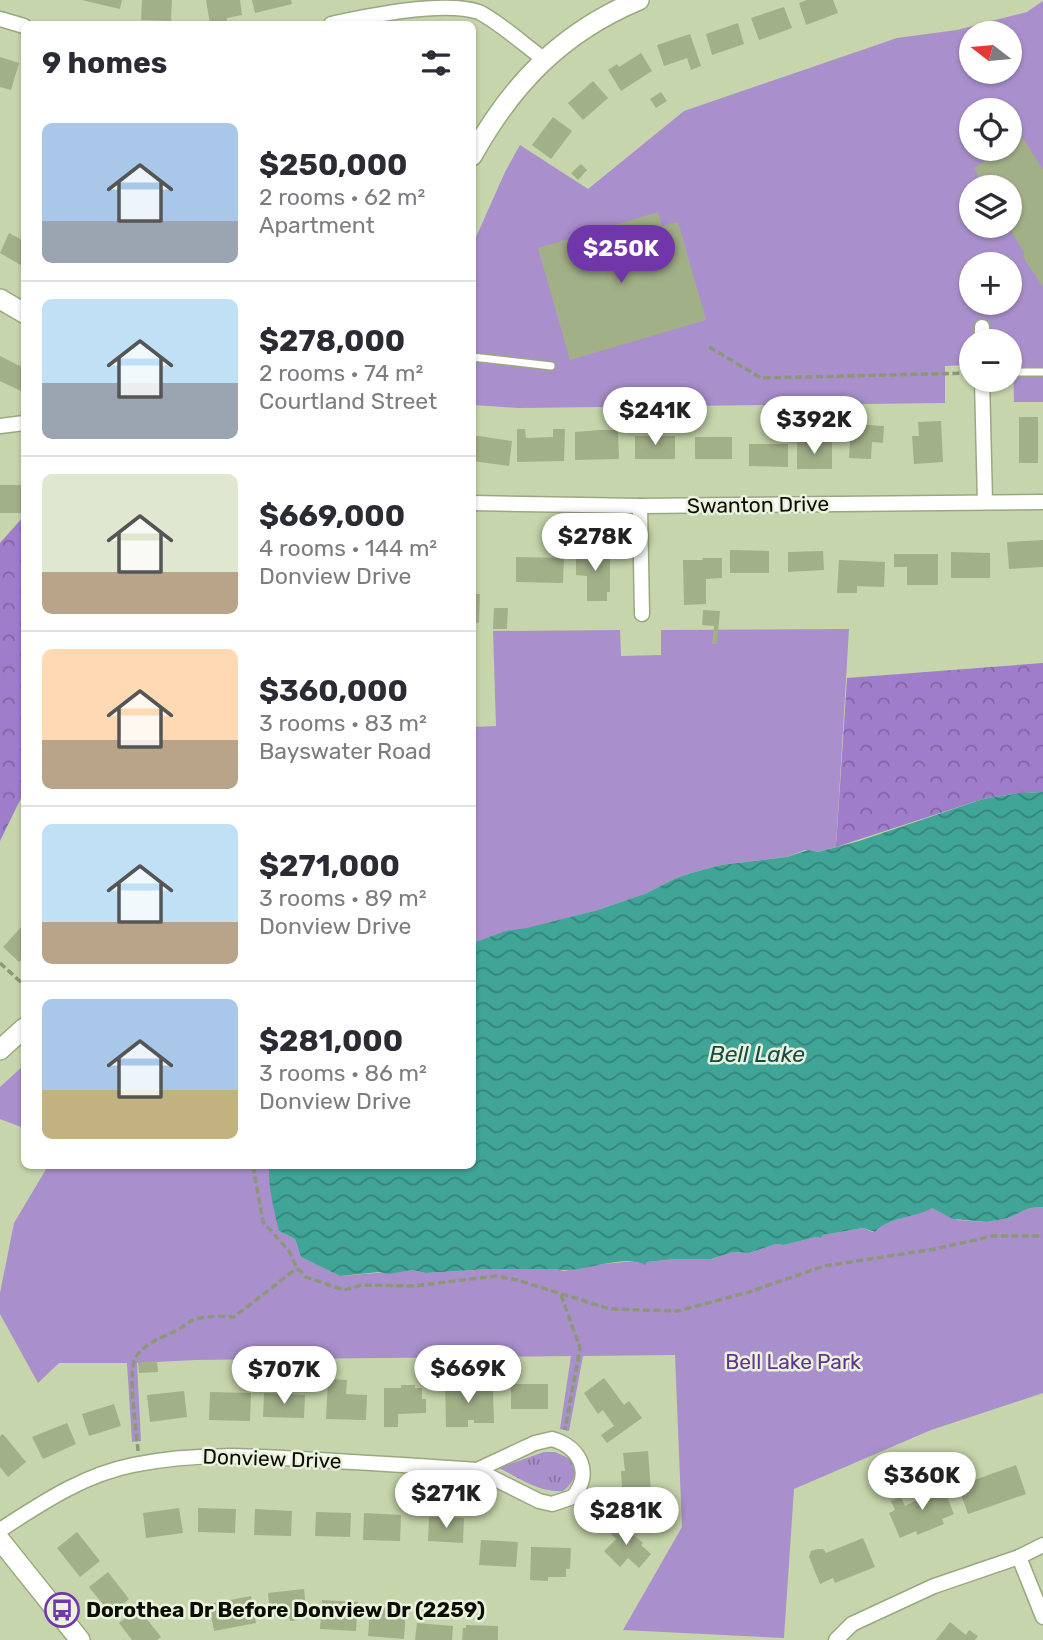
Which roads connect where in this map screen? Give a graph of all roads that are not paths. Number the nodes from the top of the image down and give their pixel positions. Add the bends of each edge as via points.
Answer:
1 (639, 0) edge
2 (0, 19) edge
3 (345, 21) edge
4 (21, 25) edge
5 (545, 60) junction
6 (476, 149) edge
7 (0, 299) edge
8 (21, 311) edge
9 (476, 357) edge
10 (551, 366) dead end
11 (1022, 372) edge
12 (1043, 372) edge
13 (982, 392) edge
14 (21, 423) edge
15 (0, 426) edge
16 (985, 502) junction
17 (1043, 502) edge
18 (476, 503) edge
19 (640, 506) junction
20 (642, 614) dead end
21 (21, 1031) edge
22 (0, 1050) edge
23 (477, 1470) junction
24 (0, 1530) edge
25 (0, 1540) edge
26 (1043, 1545) edge
27 (1018, 1557) junction
28 (1043, 1617) edge
29 (80, 1640) edge
30 (835, 1640) edge

1 - 5 street via 577,32
2 - 4 street
3 - 5 street via 386,12 461,6 480,13
5 - 6 street via 499,110
7 - 8 street
9 - 10 lane
11 - 12 lane
13 - 16 street
14 - 15 street
16 - 17 street, Swanton Drive
16 - 19 street, Swanton Drive
18 - 19 street, Swanton Drive
19 - 20 street
21 - 22 street
23 - 23 street, Donview Drive via 539,1502 552,1504 573,1497 584,1472 575,1451 552,1440 535,1443
23 - 24 street, Donview Drive via 239,1455 183,1457 92,1478 60,1492
25 - 29 street
26 - 27 street
27 - 28 street
27 - 30 street via 934,1586 852,1624

